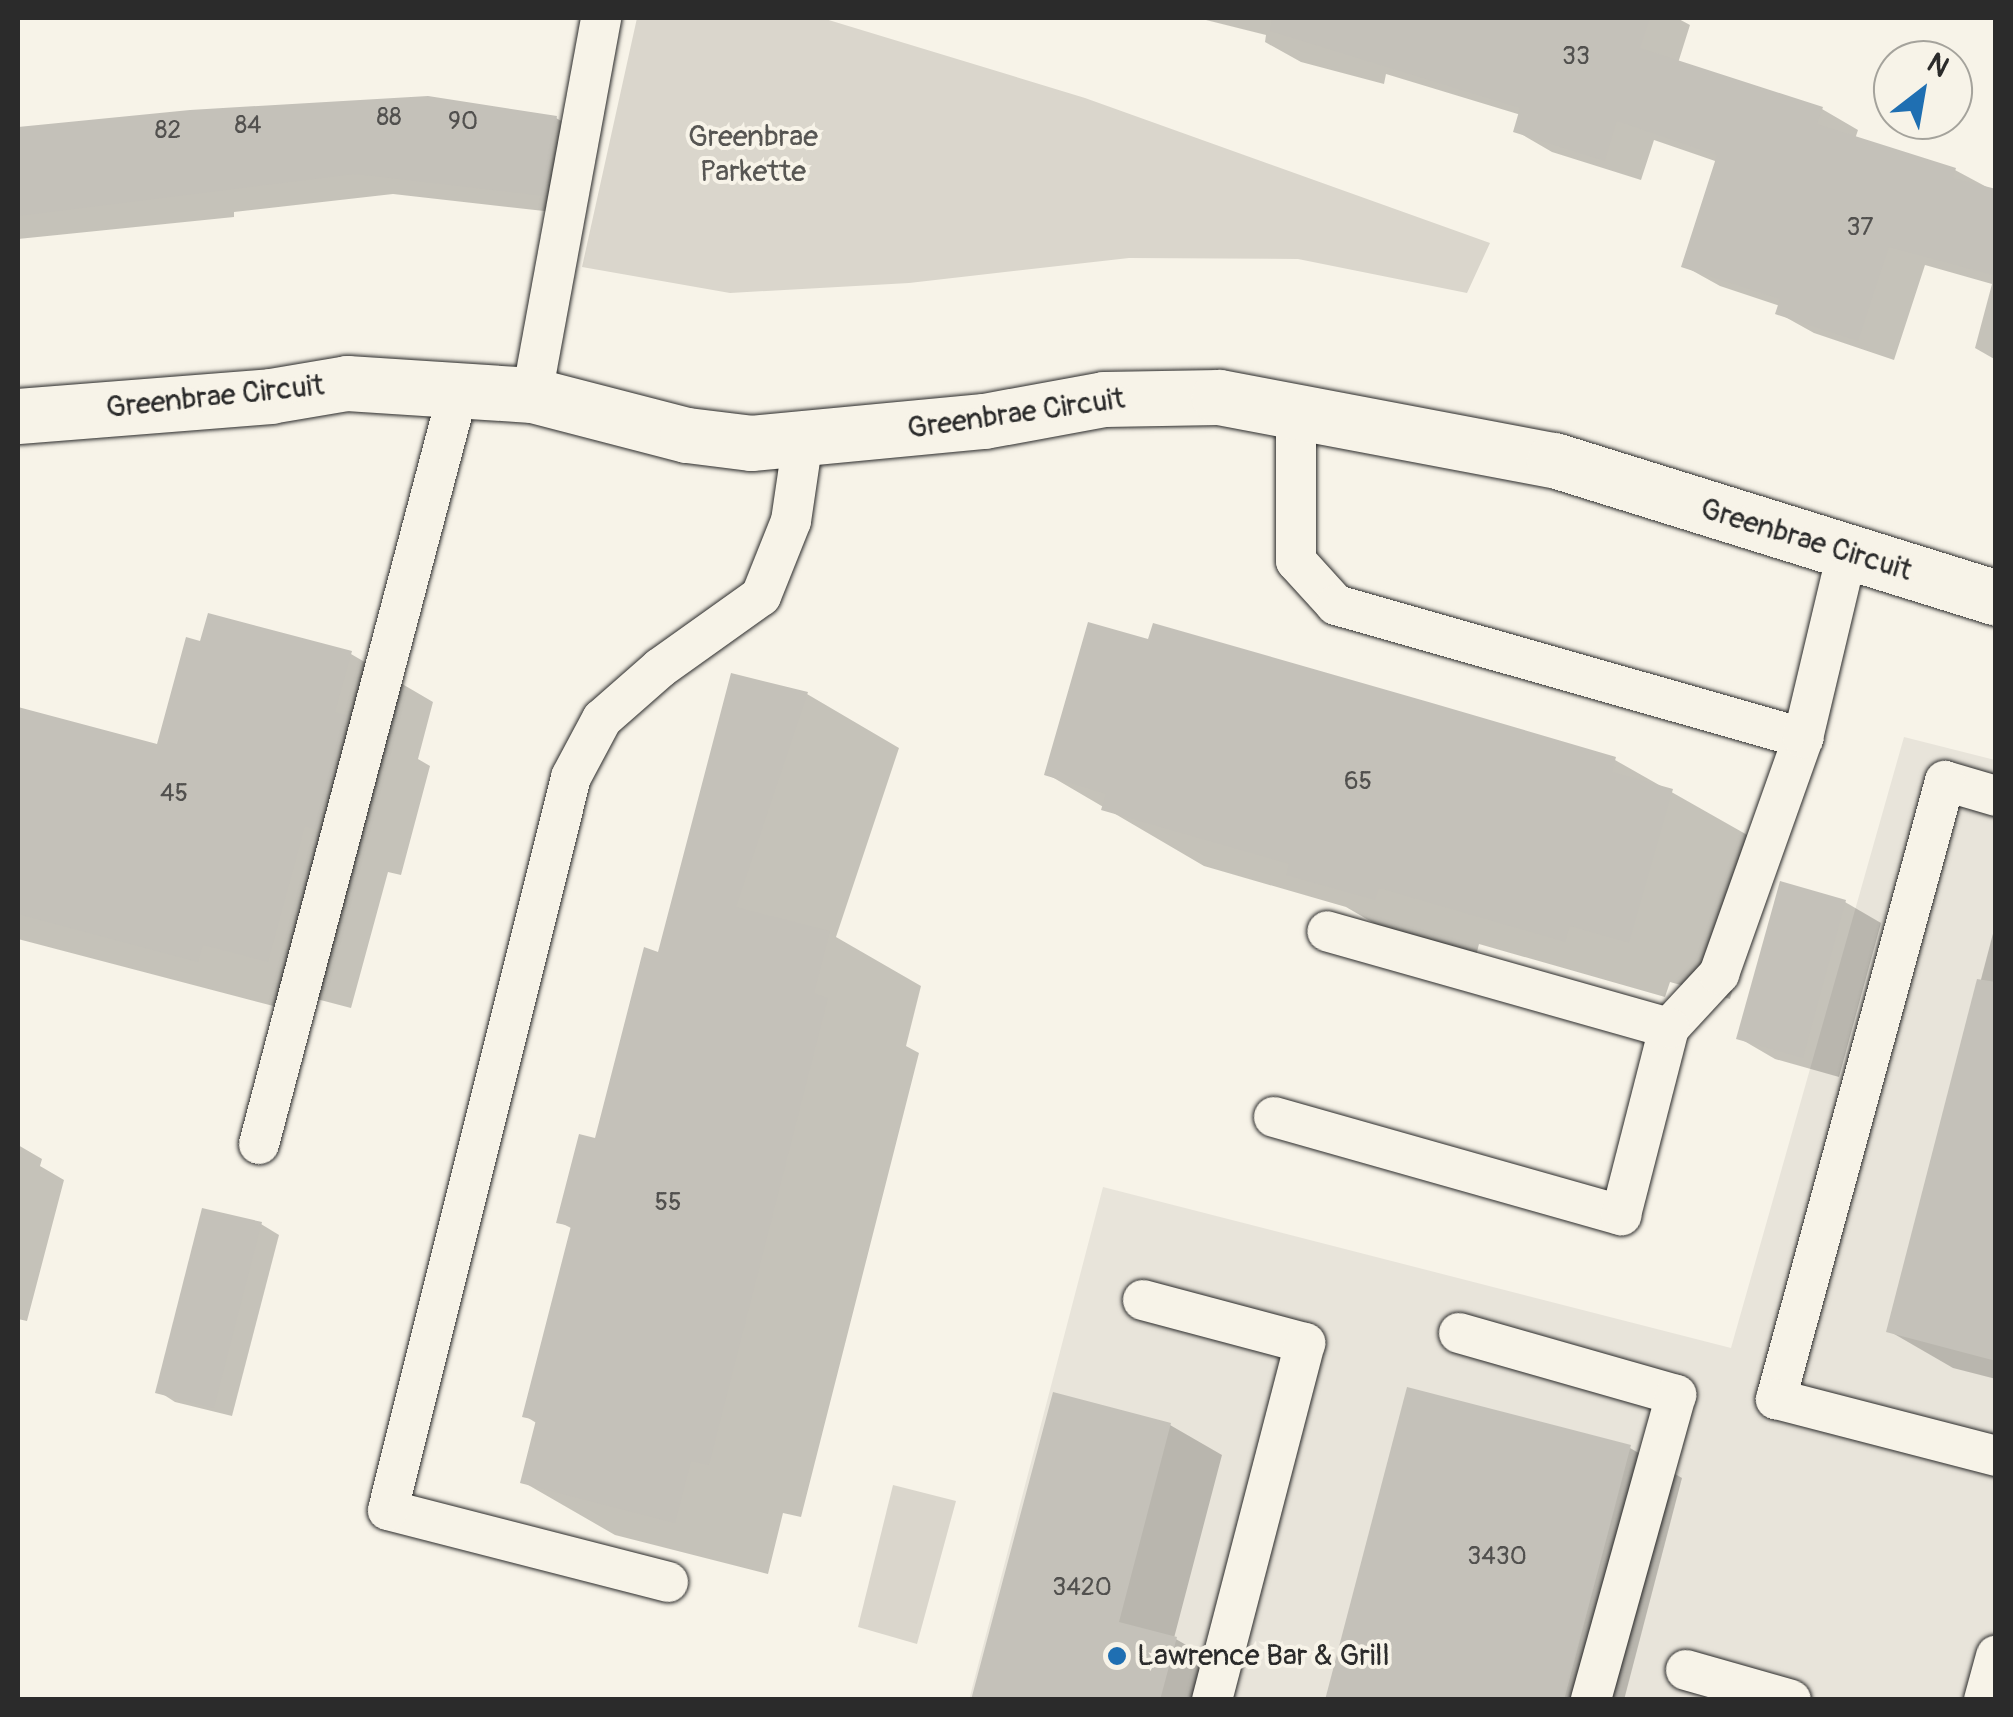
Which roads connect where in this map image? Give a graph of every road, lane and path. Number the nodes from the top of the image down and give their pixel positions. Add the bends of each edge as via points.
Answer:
1 (601, 18) edge
2 (459, 388) junction
3 (532, 395) junction
4 (1296, 409) junction
5 (18, 416) edge
6 (803, 440) junction
7 (1848, 554) junction
8 (1996, 598) edge
9 (1804, 738) junction
10 (1996, 796) edge
11 (1327, 931) dead end
12 (1669, 1028) junction
13 (1274, 1118) dead end
14 (259, 1144) dead end
15 (1142, 1300) dead end
16 (1459, 1333) dead end
17 (1996, 1456) edge
18 (668, 1582) dead end
19 (1996, 1656) edge
20 (1686, 1670) dead end
21 (1212, 1700) edge
22 (1591, 1700) edge
23 (1790, 1700) edge
24 (1984, 1700) edge

1 - 3 lane
2 - 3 street, Greenbrae Circuit
2 - 5 street, Greenbrae Circuit via 346,383 270,396
2 - 14 lane
3 - 6 street, Greenbrae Circuit via 686,435 751,443
4 - 6 street, Greenbrae Circuit via 1219,398 1121,398
4 - 7 street, Greenbrae Circuit via 1554,460
4 - 9 lane via 1296,561 1336,605
6 - 18 lane via 791,520 761,596 602,719 571,777 388,1510
7 - 8 street, Greenbrae Circuit
7 - 9 lane
9 - 12 lane via 1719,974
10 - 17 lane via 1944,782 1776,1399
11 - 12 lane
12 - 13 lane via 1621,1216
15 - 21 lane via 1305,1343
16 - 22 lane via 1676,1396
19 - 24 lane
20 - 23 lane

